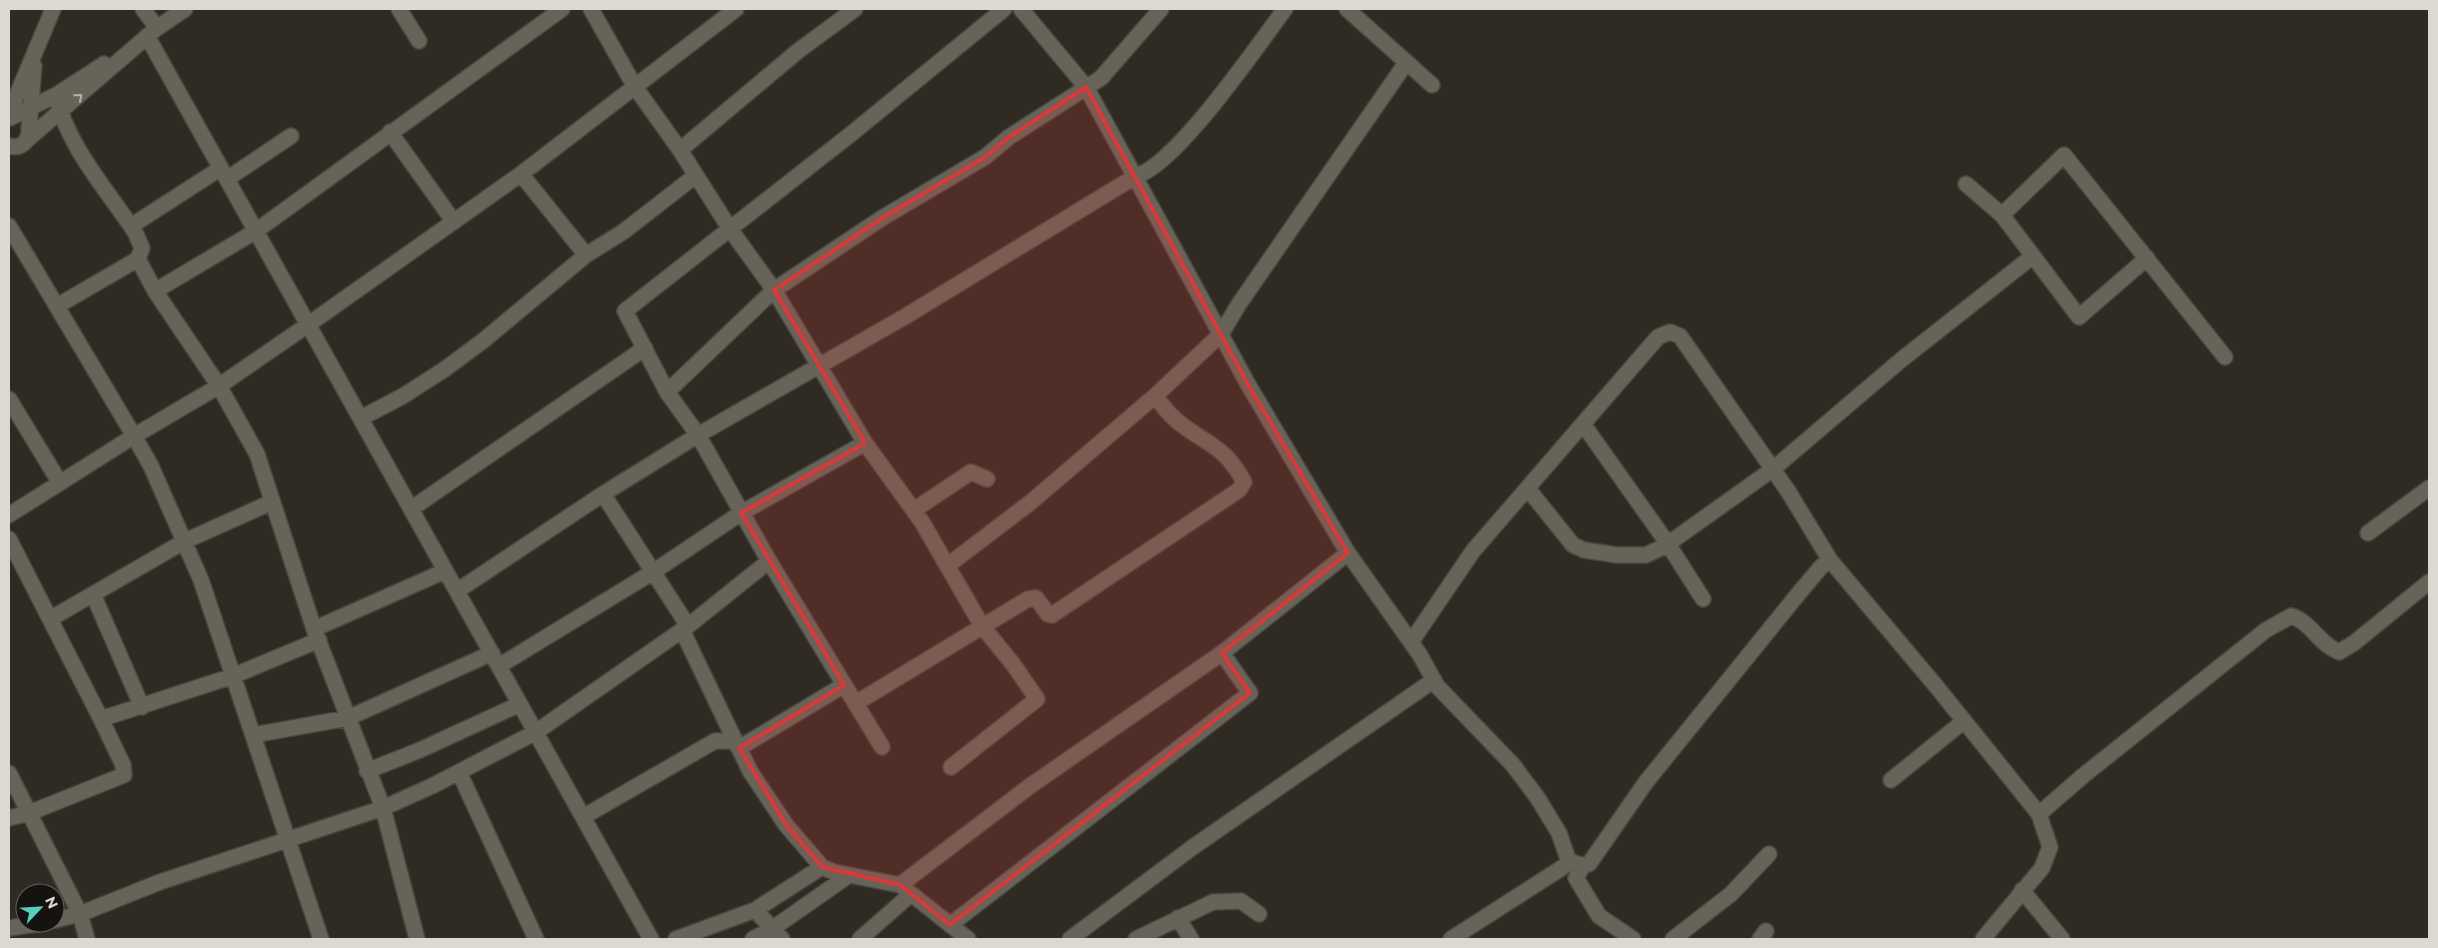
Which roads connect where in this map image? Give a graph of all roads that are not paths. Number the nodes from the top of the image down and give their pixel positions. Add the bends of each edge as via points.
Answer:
1 (53, 9) edge
2 (143, 9) edge
3 (186, 9) edge
4 (399, 9) edge
5 (562, 9) edge
6 (591, 9) edge
7 (736, 9) edge
8 (855, 9) edge
9 (1004, 9) edge
10 (1021, 9) edge
11 (1160, 9) edge
12 (1284, 9) edge
13 (1347, 9) edge
14 (152, 32) junction
15 (419, 41) dead end
16 (34, 57) junction
17 (1406, 63) junction
18 (1432, 85) dead end
19 (634, 86) junction
20 (1086, 87) junction
21 (56, 95) junction
22 (32, 106) junction
23 (60, 113) junction
24 (9, 117) edge
25 (390, 132) junction
26 (291, 136) dead end
27 (21, 140) edge
28 (680, 150) junction
29 (9, 158) edge
30 (224, 174) junction
31 (522, 174) junction
32 (695, 176) junction
33 (1136, 176) junction
34 (1966, 184) dead end
35 (2002, 215) junction
36 (454, 222) junction
37 (9, 226) edge
38 (131, 226) junction
39 (730, 229) junction
40 (256, 231) junction
41 (586, 255) junction
42 (2033, 256) junction
43 (2147, 258) junction
44 (138, 259) junction
45 (774, 290) junction
46 (155, 291) junction
47 (57, 306) junction
48 (309, 324) junction
49 (1221, 334) junction
50 (645, 348) junction
51 (2225, 357) dead end
52 (820, 366) junction
53 (219, 386) junction
54 (667, 392) junction
55 (1155, 396) junction
56 (9, 399) edge
57 (362, 418) junction
58 (1583, 424) junction
59 (134, 436) junction
60 (698, 436) junction
61 (865, 443) junction
62 (1773, 469) junction
63 (986, 479) dead end
64 (60, 483) junction
65 (2429, 488) edge
66 (1528, 489) junction
67 (603, 494) junction
68 (272, 502) junction
69 (411, 509) junction
70 (914, 510) junction
71 (741, 514) junction
72 (9, 515) edge
73 (2368, 534) dead end
74 (9, 539) edge
75 (185, 541) junction
76 (1668, 544) junction
77 (1348, 553) junction
78 (1830, 560) junction
79 (769, 561) junction
80 (947, 566) junction
81 (446, 571) junction
82 (653, 572) junction
83 (2429, 582) edge
84 (457, 591) junction
85 (93, 594) junction
86 (1703, 599) dead end
87 (50, 619) junction
88 (982, 626) junction
89 (685, 628) junction
90 (316, 635) junction
91 (1411, 642) junction
92 (1222, 653) junction
93 (495, 659) junction
94 (233, 676) junction
95 (1434, 680) junction
96 (844, 685) junction
97 (856, 703) junction
98 (520, 704) junction
99 (142, 707) junction
100 (348, 718) junction
101 (101, 719) junction
102 (1964, 721) junction
103 (536, 732) junction
104 (253, 735) junction
105 (737, 745) junction
106 (882, 747) dead end
107 (951, 767) dead end
108 (367, 771) junction
109 (459, 772) junction
110 (9, 773) edge
111 (1890, 780) dead end
112 (383, 808) junction
113 (29, 813) junction
114 (2039, 814) junction
115 (583, 817) junction
116 (9, 818) edge
117 (288, 839) junction
118 (1770, 854) dead end
119 (1577, 864) junction
120 (822, 867) junction
121 (849, 875) junction
122 (905, 889) junction
123 (2022, 890) junction
124 (755, 910) junction
125 (80, 914) junction
126 (1259, 914) dead end
127 (65, 918) edge
128 (1178, 918) junction
129 (950, 925) junction
130 (777, 934) edge
131 (88, 939) edge
132 (321, 939) edge
133 (417, 939) edge
134 (536, 939) edge
135 (651, 939) edge
136 (676, 939) edge
137 (753, 939) edge
138 (860, 939) edge
139 (968, 939) edge
140 (1070, 939) edge
141 (1136, 939) edge
142 (1191, 939) edge
143 (1451, 939) edge
144 (1633, 939) edge
145 (1673, 939) edge
146 (1983, 939) edge
147 (2062, 939) edge

1 - 16 street
2 - 14 street
3 - 14 street
4 - 15 street
5 - 25 street
6 - 19 street
7 - 19 street
8 - 28 street via 798,51
9 - 39 street
10 - 20 street
11 - 20 street via 1101,78
12 - 33 street via 1206,113 1145,174
13 - 17 street
14 - 21 street
23 -> 14 street
14 - 30 street
16 - 22 street
16 - 24 street
17 - 18 street
17 - 49 street
19 - 28 street
19 - 31 street
20 - 33 street
20 - 45 street via 1008,137 985,157 882,218
21 - 22 street
21 - 23 street
22 - 24 street
22 - 27 street
23 - 27 street
23 - 38 street via 77,147
24 - 27 street via 21,119
25 - 36 street
25 - 40 street
26 - 30 street
27 - 29 street
28 - 32 street
30 - 38 street
30 - 40 street
31 - 36 street
31 - 41 street
32 - 39 street
32 - 41 street via 623,232
33 - 49 street
33 - 52 street
34 - 35 street
35 - 42 street
35 - 43 street via 2064,155
36 - 48 street
37 - 47 street
38 - 44 street via 142,248
39 - 45 street
39 - 50 street via 625,311
40 - 46 street
40 - 48 street
41 - 57 street via 445,369
42 - 43 street via 2079,317
42 - 62 street via 1901,360
43 - 51 street
44 - 46 street
44 - 47 street
45 - 52 street
45 - 54 street
46 - 53 street
47 - 59 street
48 - 53 street
48 - 57 street
49 - 55 street
49 - 77 street
50 - 54 street
50 - 69 street
52 - 60 street
52 - 61 street
53 - 59 street
53 - 68 street via 257,454
54 - 60 street
55 - 80 street via 1031,502
55 - 88 street via 1175,420 1223,452 1244,482 1239,490 1052,615 1036,598 1028,599
56 - 64 street
57 - 69 street
58 - 62 street via 1658,337 1670,332 1680,336
58 - 66 street
58 - 76 street
59 - 64 street
59 - 75 street
60 - 67 street
60 - 71 street
61 - 70 street
61 - 71 street
62 - 76 street
62 - 78 street
63 - 70 street via 971,472
64 - 72 street
65 - 73 street
66 - 76 street via 1573,545 1584,550 1646,555
66 - 91 street via 1473,551
67 - 82 street
67 - 84 street
68 - 75 street
68 - 90 street
69 - 81 street
70 - 80 street
71 - 79 street
71 - 82 street
74 - 87 street
75 - 85 street
75 - 94 street
76 - 86 street
77 - 91 street
77 - 92 street
78 - 102 street
78 - 119 street via 1805,586 1652,774 1589,864
79 - 89 street
79 - 96 street
80 - 88 street
81 - 84 street
81 - 90 street
82 - 89 street
82 - 93 street
83 - 114 street via 2339,652 2328,647 2299,618 2291,616 2266,630
84 - 93 street
85 - 87 street
85 - 99 street
87 - 101 street
88 - 97 street
88 - 107 street via 1037,699
89 - 103 street
89 - 105 street
90 - 94 street
90 - 100 street
91 - 95 street
92 - 122 street via 1030,786
92 - 129 street via 1250,693
93 - 98 street
93 - 100 street
94 - 99 street
94 - 104 street
95 - 119 street via 1513,765 1550,816 1568,860
95 - 140 street via 1193,847
96 - 97 street
96 - 105 street
97 - 106 street
98 - 103 street
98 - 108 street
99 - 101 street
100 - 104 street
100 - 108 street
101 - 113 street via 123,765 124,775
102 - 111 street
102 - 114 street
103 - 109 street
103 - 115 street
104 - 117 street
105 - 115 street via 715,741
105 - 120 street via 786,825
108 - 112 street
109 - 112 street
109 - 134 street
110 - 113 street
112 - 117 street
112 - 133 street
113 - 116 street
113 - 125 street
114 - 123 street via 2050,847 2042,868
115 - 135 street
117 - 125 street via 160,882
117 - 132 street
118 - 145 street via 1731,894
119 - 143 street
119 - 144 street via 1576,878 1591,906 1599,916
120 - 121 street
120 - 124 street
121 - 122 street
121 - 130 street
122 - 129 street
122 - 138 street
123 - 146 street
123 - 147 street
124 - 130 street
124 - 136 street
125 - 127 street
125 - 131 street
126 - 128 street via 1241,901 1227,900 1213,902
128 - 141 street
128 - 142 street
129 - 139 street
130 - 137 street

